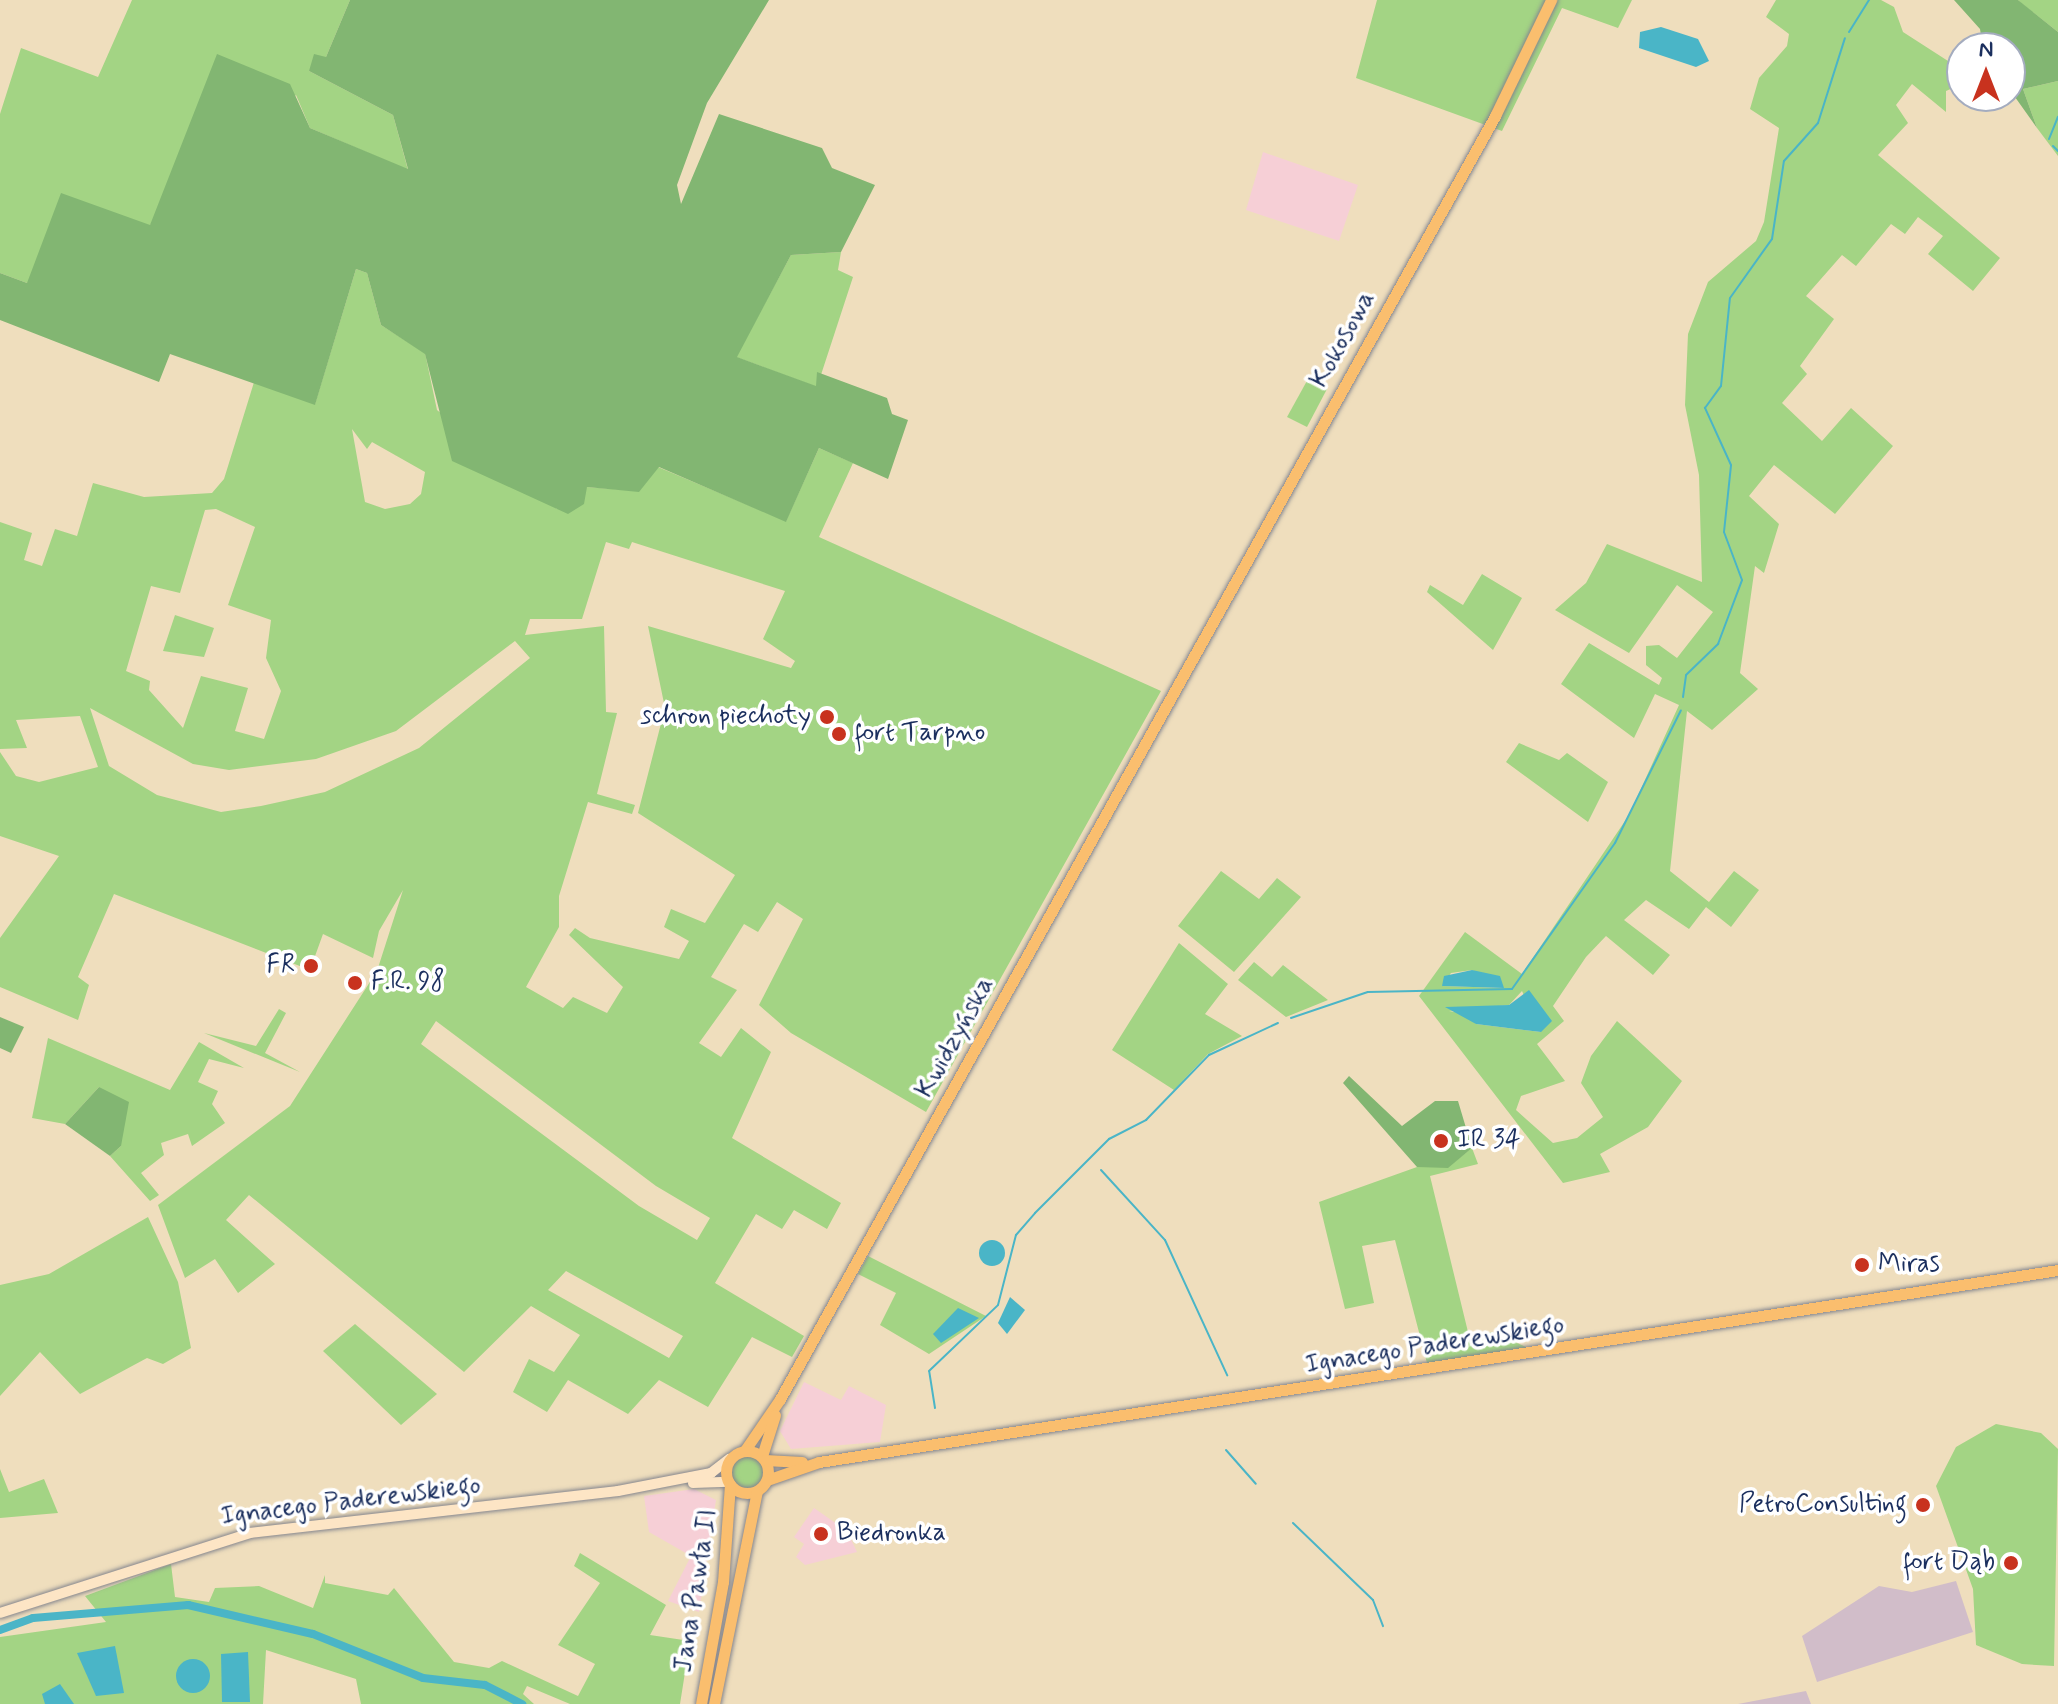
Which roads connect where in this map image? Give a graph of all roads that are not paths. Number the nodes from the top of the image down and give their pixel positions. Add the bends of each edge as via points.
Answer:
1 (1551, 0) edge
2 (1170, 699) joint
3 (2058, 1270) edge
4 (780, 1399) junction
5 (745, 1450) junction
6 (764, 1458) junction
7 (729, 1459) junction
8 (819, 1462) junction
9 (767, 1480) junction
10 (671, 1483) junction
11 (729, 1483) junction
12 (757, 1491) junction
13 (0, 1613) edge
14 (701, 1704) edge
15 (714, 1704) edge

1 - 2 main road, Kokosowa via 1495,116
2 - 4 main road, Kwidzyńska
3 - 8 main road, Ignacego Paderewskiego
4 - 5 main road
4 - 6 main road
5 - 6 main road
5 - 7 main road
6 - 8 main road, Ignacego Paderewskiego
6 - 9 main road
7 - 10 main road, Ignacego Paderewskiego via 711,1473
7 - 11 main road
8 - 9 main road, Ignacego Paderewskiego
9 - 12 main road
10 - 11 main road, Ignacego Paderewskiego
10 - 13 main road, Ignacego Paderewskiego via 253,1532
11 - 12 main road
11 - 14 main road, Jana Pawła II via 723,1582
12 - 15 main road, Jana Pawła II

